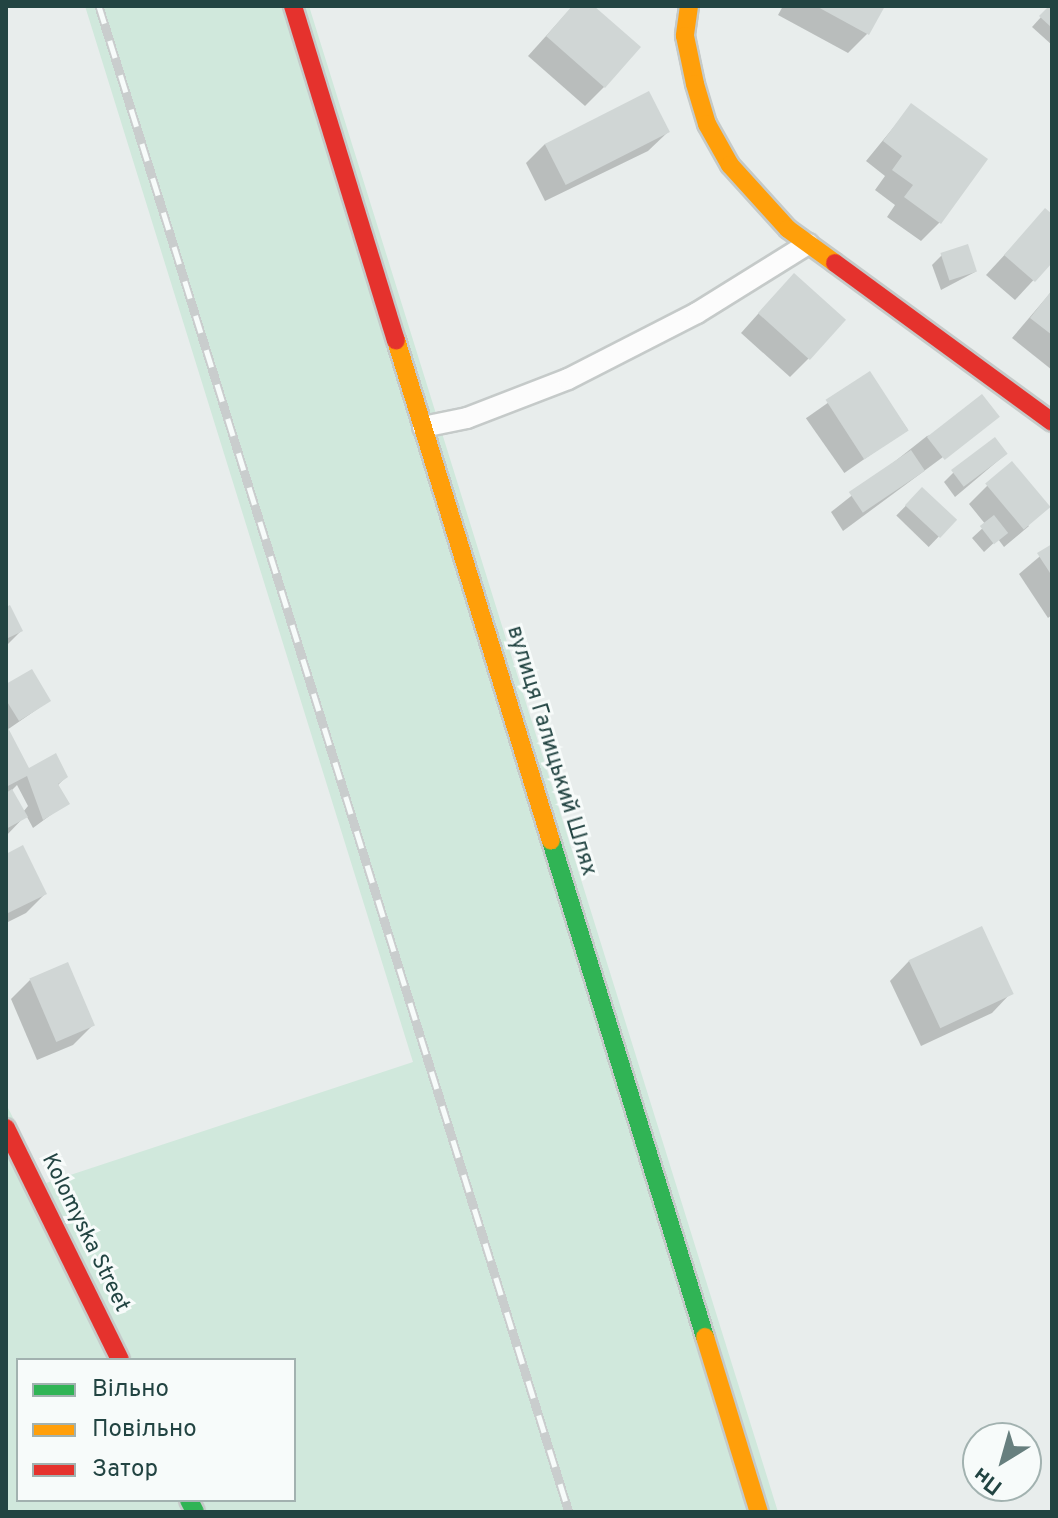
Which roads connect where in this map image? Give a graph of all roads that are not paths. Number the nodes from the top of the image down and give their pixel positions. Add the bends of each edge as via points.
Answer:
1 (293, 6) edge
2 (689, 6) edge
3 (808, 244) junction
4 (1052, 422) edge
5 (423, 427) junction
6 (6, 1128) edge
7 (119, 1358) edge
8 (759, 1512) edge

1 - 5 main road, вулиця Галицький Шлях
2 - 3 main road via 685,36 707,124 730,165
3 - 4 main road
3 - 5 lane via 697,313 568,379 467,418
5 - 8 main road, вулиця Галицький Шлях
6 - 7 main road, Kolomyska Street

